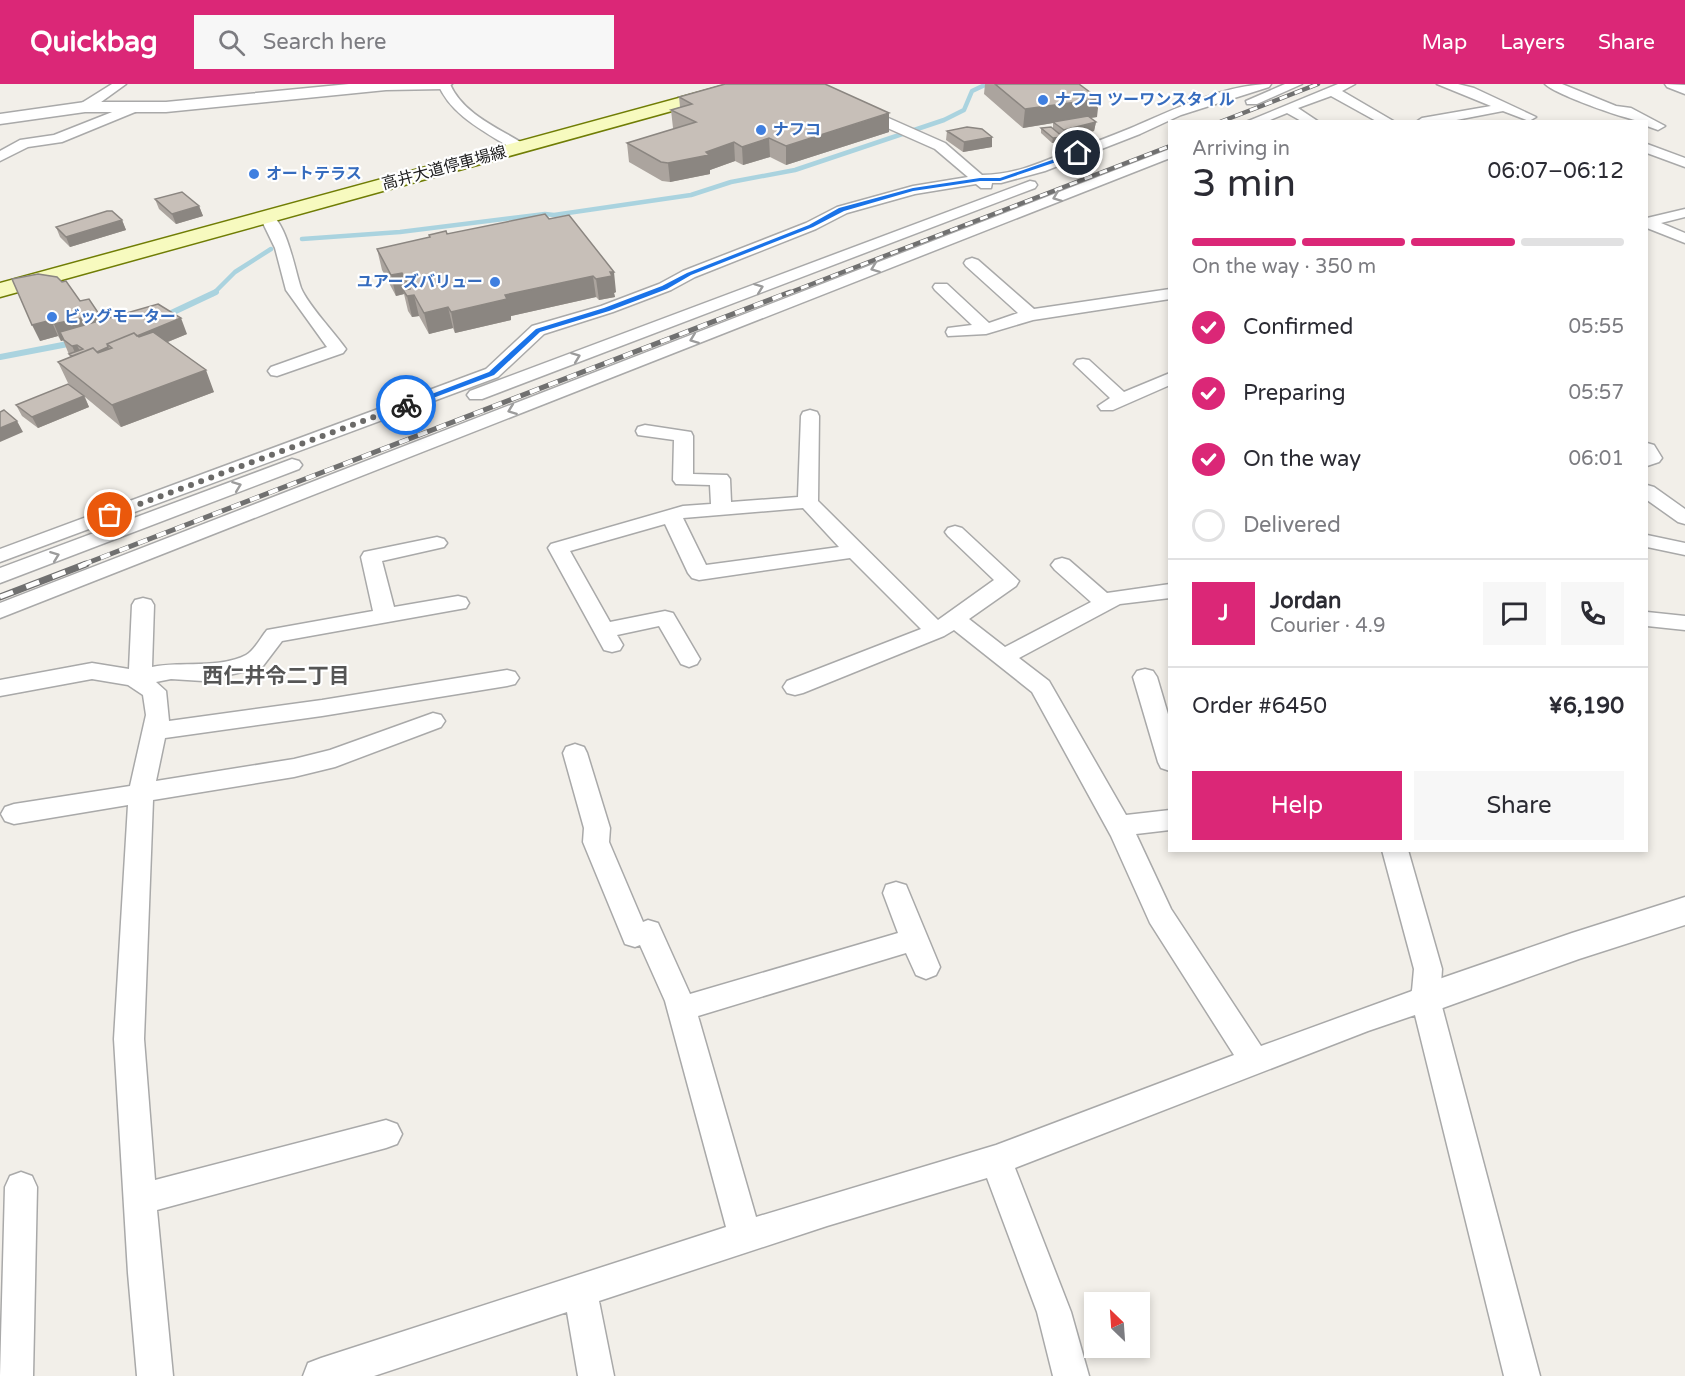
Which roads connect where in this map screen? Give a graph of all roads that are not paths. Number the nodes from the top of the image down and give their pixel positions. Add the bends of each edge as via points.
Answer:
1 (120, 84) edge
2 (444, 84) edge
3 (449, 84) edge
4 (749, 84) edge
5 (813, 84) edge
6 (1218, 84) edge
7 (1265, 84) edge
8 (1296, 84) edge
9 (1349, 84) edge
10 (1443, 84) edge
11 (1551, 84) edge
12 (1671, 84) edge
13 (1685, 90) edge
14 (1332, 91) junction
15 (1230, 102) junction
16 (85, 107) junction
17 (135, 107) junction
18 (1504, 107) junction
19 (1288, 108) junction
20 (1176, 112) junction
21 (1528, 117) dead end
22 (0, 118) edge
23 (1198, 120) edge
24 (1256, 120) edge
25 (1309, 120) edge
26 (1385, 120) edge
27 (1433, 120) edge
28 (1645, 120) edge
29 (1648, 121) edge
30 (1658, 126) dead end
31 (1168, 134) edge
32 (519, 147) junction
33 (1648, 148) edge
34 (1168, 154) edge
35 (0, 157) edge
36 (1685, 163) edge
37 (980, 179) junction
38 (1001, 196) junction
39 (1027, 208) junction
40 (1685, 213) edge
41 (267, 217) junction
42 (1648, 223) edge
43 (1648, 223) edge
44 (1685, 238) edge
45 (972, 262) dead end
46 (941, 287) dead end
47 (0, 290) edge
48 (1168, 294) edge
49 (1030, 315) junction
50 (986, 329) junction
51 (954, 332) dead end
52 (1083, 364) dead end
53 (277, 371) dead end
54 (1168, 379) edge
55 (810, 416) dead end
56 (645, 431) dead end
57 (1648, 492) edge
58 (808, 502) junction
59 (721, 509) junction
60 (671, 515) junction
61 (1685, 518) edge
62 (955, 532) dead end
63 (1649, 542) edge
64 (437, 543) dead end
65 (1685, 549) edge
66 (855, 551) junction
67 (0, 556) edge
68 (1062, 565) dead end
69 (0, 576) edge
70 (1168, 591) edge
71 (458, 603) dead end
72 (1105, 603) junction
73 (143, 605) dead end
74 (0, 611) edge
75 (386, 617) junction
76 (1648, 619) edge
77 (1685, 623) edge
78 (946, 625) junction
79 (1003, 657) junction
80 (689, 658) dead end
81 (1146, 677) dead end
82 (134, 678) junction
83 (507, 678) dead end
84 (795, 687) dead end
85 (0, 688) edge
86 (433, 721) dead end
87 (155, 731) junction
88 (575, 753) dead end
89 (1168, 755) edge
90 (141, 793) junction
91 (14, 814) dead end
92 (1168, 820) edge
93 (1119, 826) junction
94 (1396, 852) edge
95 (896, 893) dead end
96 (1685, 911) edge
97 (915, 939) junction
98 (926, 967) dead end
99 (1426, 999) junction
100 (681, 1009) junction
101 (1254, 1061) junction
102 (386, 1134) dead end
103 (996, 1160) junction
104 (21, 1187) dead end
105 (140, 1199) junction
106 (745, 1237) junction
107 (580, 1291) junction
108 (15, 1376) edge
109 (155, 1376) edge
110 (321, 1376) edge
111 (596, 1376) edge
112 (1071, 1376) edge
113 (1522, 1376) edge

1 - 16 street
2 - 3 street
2 - 17 street via 376,86
2 - 32 street via 457,104
4 - 32 main road, 高井大道停車場線
5 - 37 street via 836,100 940,147
6 - 15 street
7 - 15 street
8 - 15 street
9 - 14 street
10 - 18 street
11 - 28 street
12 - 13 street
14 - 19 street
14 - 26 street
15 - 20 street
16 - 17 street
16 - 22 street
17 - 35 street via 57,139 25,143
18 - 21 street
18 - 27 street
19 - 24 street
19 - 25 street
20 - 23 street
20 - 37 street via 1040,168 1000,179
29 - 30 street
31 - 38 street
32 - 41 main road, 高井大道停車場線
33 - 36 street
34 -> 39 street
37 - 38 street
37 - 67 street via 913,190 842,210 665,287 538,330 492,373
38 - 39 street
69 -> 38 street
39 -> 74 street
40 - 42 street
41 - 47 main road, 高井大道停車場線
41 - 53 street via 283,248 294,290 336,349
43 - 44 street
45 - 49 street
46 - 50 street
48 - 49 street
49 - 50 street
50 - 51 street
52 - 54 street via 1114,403
55 - 58 street
56 - 59 street via 684,436 683,480 720,479
57 - 61 street
58 - 59 street
58 - 66 street
59 - 60 street
60 - 66 street via 699,573
60 - 80 street via 558,548 608,638 665,618
62 - 78 street via 1008,581
63 - 65 street
64 - 75 street via 371,557
66 - 78 street
68 - 72 street
70 - 72 street via 1115,598
71 - 75 street
72 - 79 street
73 - 82 street via 140,671
75 - 82 street via 275,635 255,661 203,673 171,670
76 - 77 street
78 - 79 street
78 - 84 street
79 - 93 street via 1041,687
81 - 89 street
82 - 85 street via 92,671
82 - 87 street via 154,691 158,715
83 - 87 street
86 - 90 street via 335,758
87 - 90 street
88 - 100 street via 597,828 596,842 635,936 648,931
90 - 91 street
90 - 105 street via 129,1039
92 - 93 street
93 - 101 street via 1160,915
94 - 99 street via 1428,969
95 - 97 street
96 - 99 street
97 - 98 street
97 - 100 street
99 - 101 street
99 - 113 street
100 - 106 street
101 - 103 street
102 - 105 street
103 - 106 street
103 - 112 street via 1054,1312
104 - 108 street
105 - 109 street
106 - 107 street
107 - 110 street
107 - 111 street

